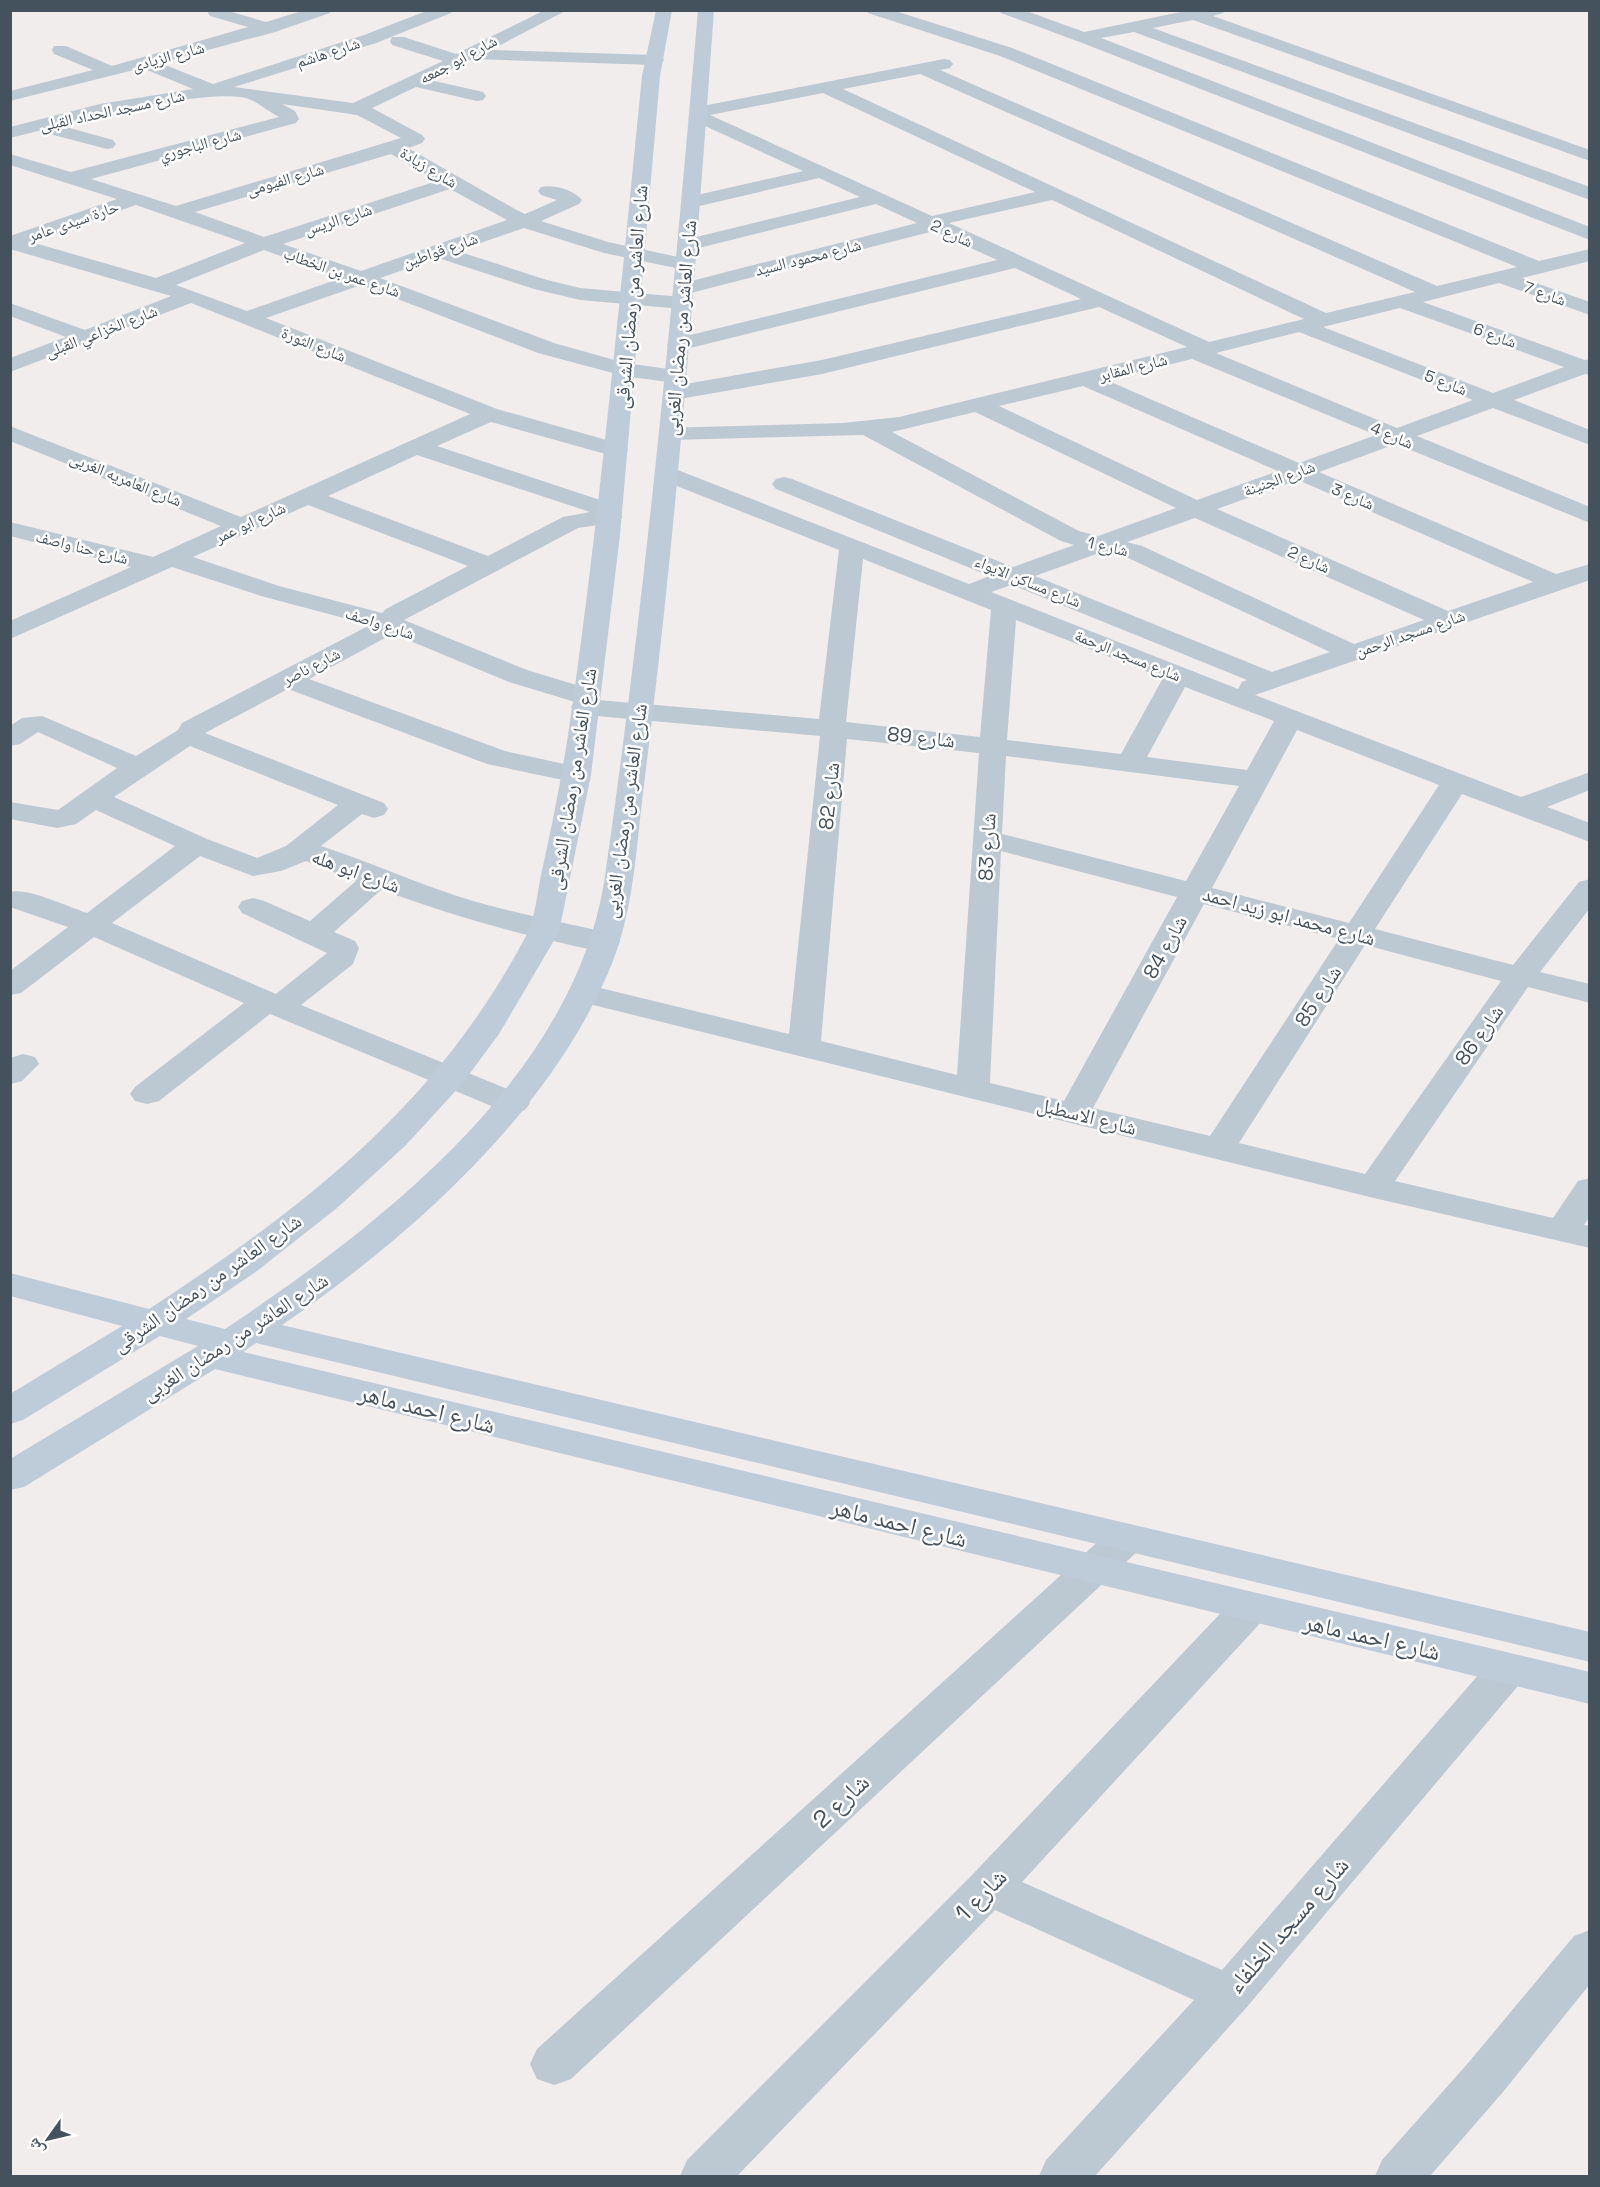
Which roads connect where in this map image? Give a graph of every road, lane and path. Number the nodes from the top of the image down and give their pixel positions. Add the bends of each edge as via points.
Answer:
1 (324, 10) edge
2 (445, 10) edge
3 (559, 10) edge
4 (663, 10) edge
5 (706, 10) edge
6 (874, 10) edge
7 (1007, 10) edge
8 (1217, 10) edge
9 (216, 13) dead end
10 (1196, 15) junction
11 (284, 16) edge
12 (1139, 19) edge
13 (269, 28) junction
14 (318, 28) dead end
15 (339, 33) dead end
16 (1083, 37) junction
17 (370, 39) junction
18 (498, 39) junction
19 (144, 43) dead end
20 (60, 50) dead end
21 (1006, 52) junction
22 (171, 55) junction
23 (464, 57) junction
24 (143, 63) junction
25 (667, 66) junction
26 (921, 68) junction
27 (442, 69) junction
28 (110, 71) junction
29 (520, 72) dead end
30 (10, 77) edge
31 (415, 82) junction
32 (297, 85) dead end
33 (49, 87) junction
34 (825, 87) junction
35 (212, 90) junction
36 (10, 96) edge
37 (477, 96) dead end
38 (263, 98) junction
39 (115, 106) junction
40 (357, 108) junction
41 (238, 112) dead end
42 (698, 114) junction
43 (38, 125) junction
44 (10, 133) edge
45 (227, 137) junction
46 (107, 144) dead end
47 (248, 145) dead end
48 (395, 147) junction
49 (1590, 156) edge
50 (10, 159) edge
51 (268, 164) dead end
52 (823, 172) junction
53 (294, 177) junction
54 (72, 178) junction
55 (454, 182) junction
56 (548, 191) dead end
57 (1054, 194) junction
58 (1590, 194) edge
59 (879, 198) junction
60 (136, 199) junction
61 (691, 202) junction
62 (176, 212) junction
63 (524, 221) junction
64 (931, 224) junction
65 (1590, 234) edge
66 (10, 243) edge
67 (262, 244) junction
68 (437, 251) junction
69 (634, 254) junction
70 (1586, 258) edge
71 (1015, 262) junction
72 (1538, 268) junction
73 (684, 275) junction
74 (1501, 277) junction
75 (359, 278) junction
76 (157, 285) junction
77 (1436, 293) junction
78 (191, 296) junction
79 (630, 300) junction
80 (1101, 300) junction
81 (1401, 301) junction
82 (10, 309) edge
83 (1590, 309) edge
84 (249, 317) junction
85 (1324, 320) junction
86 (1302, 326) junction
87 (85, 337) junction
88 (678, 345) junction
89 (1201, 350) junction
90 (10, 366) edge
91 (1588, 367) edge
92 (624, 369) junction
93 (1086, 379) junction
94 (674, 385) junction
95 (1492, 400) junction
96 (978, 405) junction
97 (489, 414) junction
98 (650, 426) junction
99 (868, 428) junction
100 (10, 433) edge
101 (1393, 435) junction
102 (1590, 438) edge
103 (416, 447) junction
104 (616, 450) junction
105 (819, 471) dead end
106 (1296, 472) junction
107 (667, 474) junction
108 (783, 484) junction
109 (306, 496) junction
110 (733, 500) junction
111 (1196, 509) junction
112 (1590, 516) edge
113 (241, 526) junction
114 (626, 528) junction
115 (10, 529) edge
116 (1100, 544) junction
117 (852, 546) junction
118 (162, 562) junction
119 (486, 564) junction
120 (1590, 571) edge
121 (1015, 575) junction
122 (1555, 583) junction
123 (969, 592) junction
124 (1004, 606) junction
125 (1446, 620) junction
126 (387, 622) junction
127 (10, 631) edge
128 (1353, 653) junction
129 (1178, 675) junction
130 (285, 680) junction
131 (1272, 681) junction
132 (1230, 695) junction
133 (586, 702) junction
134 (640, 711) junction
135 (1290, 718) junction
136 (834, 728) junction
137 (191, 734) junction
138 (10, 738) edge
139 (993, 745) junction
140 (1130, 763) junction
141 (137, 767) junction
142 (577, 775) junction
143 (1256, 780) junction
144 (1590, 780) edge
145 (1455, 782) junction
146 (93, 798) junction
147 (1521, 807) junction
148 (10, 810) edge
149 (1590, 832) edge
150 (988, 839) junction
151 (198, 846) junction
152 (297, 851) junction
153 (376, 879) junction
154 (1590, 888) edge
155 (1196, 892) junction
156 (17, 899) dead end
157 (253, 907) dead end
158 (90, 924) junction
159 (544, 932) junction
160 (315, 933) junction
161 (1358, 935) junction
162 (605, 942) junction
163 (1520, 976) junction
164 (10, 986) edge
165 (584, 993) junction
166 (1590, 994) edge
167 (273, 1004) junction
168 (804, 1046) junction
169 (450, 1077) junction
170 (973, 1088) junction
171 (147, 1094) dead end
172 (513, 1102) junction
173 (1074, 1113) junction
174 (1219, 1149) junction
175 (1374, 1187) junction
176 (1590, 1188) edge
177 (1576, 1234) edge
178 (10, 1284) edge
179 (154, 1323) junction
180 (231, 1343) junction
181 (10, 1411) edge
182 (10, 1477) edge
183 (1127, 1538) junction
184 (1092, 1570) junction
185 (1250, 1608) junction
186 (1590, 1647) edge
187 (1508, 1669) junction
188 (1590, 1688) edge
189 (989, 1887) junction
190 (1590, 1949) edge
191 (1229, 1994) junction
192 (554, 2064) dead end
193 (705, 2176) edge
194 (1064, 2176) edge
195 (1400, 2176) edge

1 - 11 street, شارع الزيادى via 306,16
2 - 17 street, شارع هاشم
3 - 18 street, شارع ابو جمعه
4 - 25 street, شارع العاشر من رمضان الشرقى
5 - 25 street, شارع العاشر من رمضان الغربى
6 - 21 street
7 - 16 street
8 - 10 street
9 - 13 street
10 - 12 street
10 - 49 street
11 - 13 street, شارع الزيادى
11 - 14 street
12 - 16 street
12 - 58 street
13 - 22 street, شارع الزيادى
15 - 17 street
16 - 21 street
16 - 65 street
17 - 35 street, شارع هاشم
18 - 23 street, شارع ابو جمعه
18 - 25 street
19 - 22 street
20 - 28 street
21 - 26 street
21 - 72 street
22 - 24 street, شارع الزيادى
23 - 25 street
23 - 27 street, شارع ابو جمعه
23 - 27 street via 393,46
24 - 28 street, شارع الزيادى
24 - 35 street, شارع زيادة
25 - 29 street
25 - 42 street, شارع العاشر من رمضان الغربى
25 - 69 street, شارع العاشر من رمضان الشرقى
26 - 34 street
26 - 77 street
27 - 31 street, شارع ابو جمعه
28 - 33 street, شارع الزيادى
30 - 33 street
31 - 37 street
31 - 40 street, شارع ابو جمعه
32 - 38 street
33 - 36 street, شارع الزيادى
33 - 39 street via 79,99
34 - 42 street
34 - 57 street
35 - 38 street, شارع زيادة
35 - 39 street, شارع مسجد الحداد القبلى
38 - 40 street, شارع زيادة
38 - 41 street via 230,106
38 - 45 street, شارع الباجوري via 290,119
39 - 43 street, شارع مسجد الحداد القبلى
40 - 48 street, شارع زيادة via 416,139
42 - 52 street, شارع 2
42 - 61 street, شارع العاشر من رمضان الغربى
43 - 44 street, شارع مسجد الحداد القبلى
43 - 46 street
45 - 47 street
45 - 54 street, شارع الباجوري
48 - 53 street, شارع الفيومى
48 - 55 street, شارع زيادة
50 - 54 street, شارع عمر بن الخطاب
51 - 53 street
52 - 59 street, شارع 2
52 - 61 street
53 - 62 street, شارع الفيومى
54 - 60 street, شارع عمر بن الخطاب
55 - 63 street, شارع زيادة
55 - 67 street, شارع الريس
56 - 63 street, شارع قواطين via 572,200
57 - 64 street, شارع محمود السيد
57 - 85 street
59 - 64 street, شارع 2
59 - 73 street
60 - 62 street, شارع عمر بن الخطاب
60 - 66 street, حارة سيدى عامر
61 - 73 street, شارع العاشر من رمضان الغربى
62 - 67 street, شارع عمر بن الخطاب
63 - 68 street, شارع قواطين
63 - 69 street, شارع زيادة
64 - 71 street, شارع 2
64 - 73 street, شارع محمود السيد
66 - 76 street, شارع الثورة
67 - 75 street, شارع عمر بن الخطاب
67 - 76 street, شارع الريس
68 - 75 street, شارع قواطين
68 - 79 street via 560,290
69 - 73 street, شارع زيادة
69 - 79 street, شارع العاشر من رمضان الشرقى
70 - 72 street, شارع المقابر
71 - 80 street, شارع 2
71 - 88 street
72 - 74 street, شارع المقابر
73 - 79 street
73 - 88 street, شارع العاشر من رمضان الغربى
74 - 77 street, شارع المقابر
74 - 83 street, شارع 7
75 - 84 street, شارع قواطين
75 - 92 street, شارع عمر بن الخطاب via 546,348
76 - 78 street, شارع الثورة
77 - 81 street, شارع المقابر
78 - 84 street, شارع الثورة
78 - 87 street, شارع الخزاعي القبلى
79 - 92 street, شارع العاشر من رمضان الشرقى
80 - 89 street, شارع 2
80 - 94 street, شارع عمر بن الخطاب via 822,367
81 - 85 street, شارع المقابر
81 - 91 street, شارع 6
82 - 87 street
84 - 97 street, شارع الثورة
85 - 86 street, شارع المقابر
86 - 89 street, شارع المقابر
86 - 95 street, شارع 5
87 - 90 street, شارع الخزاعي القبلى
88 - 94 street, شارع العاشر من رمضان الغربى
89 - 93 street, شارع المقابر
89 - 101 street, شارع 4
91 - 95 street, شارع الجنينة
92 - 94 street, شارع عمر بن الخطاب
92 - 98 street, شارع العاشر من رمضان الشرقى
93 - 96 street, شارع المقابر
93 - 106 street, شارع 3
94 - 98 street, شارع العاشر من رمضان الغربى
95 - 101 street, شارع الجنينة
95 - 102 street, شارع 5
96 - 99 street, شارع المقابر
96 - 111 street, شارع 2
97 - 103 street, شارع ابو عمر
97 - 104 street, شارع الثورة
98 - 99 street, شارع المقابر
98 - 104 street, شارع العاشر من رمضان الشرقى
98 - 107 street, شارع العاشر من رمضان الغربى
99 - 116 street, شارع 1 via 1070,536
100 - 113 street, شارع العامريه الغربى
101 - 106 street, شارع الجنينة
101 - 112 street, شارع 4
103 - 109 street, شارع ابو عمر
103 - 114 street
104 - 114 street, شارع العاشر من رمضان الشرقى
105 - 108 street
106 - 111 street, شارع الجنينة
106 - 122 street, شارع 3
107 - 110 street, شارع مسجد الرحمة
107 - 114 street, شارع العاشر من رمضان الغربى
108 - 110 street
108 - 121 street, شارع مساكن الايواء
109 - 113 street, شارع ابو عمر
109 - 119 street
110 - 117 street, شارع مسجد الرحمة
111 - 116 street, شارع الجنينة
111 - 125 street, شارع 2
113 - 118 street, شارع ابو عمر
114 - 119 street, شارع ناصر via 572,522
114 - 133 street, شارع العاشر من رمضان الشرقى
114 - 134 street, شارع العاشر من رمضان الغربى
115 - 118 street, شارع حنا واصف
116 - 121 street, شارع الجنينة
116 - 128 street, شارع 1 via 1133,551
117 - 123 street, شارع مسجد الرحمة
117 - 136 street, شارع 82 via 832,712
118 - 126 street, شارع واصف
118 - 127 street, شارع ابو عمر
119 - 126 street, شارع ناصر
120 - 122 street, شارع مسجد الرحمن
121 - 123 street, شارع الجنينة
121 - 131 street, شارع مساكن الايواء
122 - 125 street, شارع مسجد الرحمن
123 - 124 street, شارع مسجد الرحمة
124 - 129 street, شارع مسجد الرحمة
124 - 139 street, شارع 83
125 - 128 street, شارع مسجد الرحمن
126 - 130 street, شارع ناصر via 378,632
126 - 133 street, شارع واصف
128 - 131 street, شارع مسجد الرحمن
129 - 132 street, شارع مسجد الرحمة
129 - 140 street
130 - 137 street, شارع ناصر via 197,724
130 - 142 street via 497,758
131 - 132 street, شارع مسجد الرحمن
132 - 135 street, شارع مسجد الرحمة
133 - 134 street, شارع 89
133 - 142 street, شارع العاشر من رمضان الشرقى
134 - 136 street, شارع 89
134 - 162 street, شارع العاشر من رمضان الغربى via 615,905
135 - 143 street, شارع 84
135 - 145 street, شارع مسجد الرحمة
136 - 139 street, شارع 89
136 - 168 street, شارع 82
137 - 141 street, شارع ناصر
137 - 152 street via 367,806
138 - 141 street via 32,724 42,724
139 - 140 street, شارع 89
139 - 150 street, شارع 83
140 - 143 street, شارع 89
141 - 146 street, شارع ناصر
142 - 159 street, شارع العاشر من رمضان الشرقى
143 - 155 street, شارع 84
144 - 147 street
145 - 147 street, شارع مسجد الرحمة
145 - 161 street, شارع 85
146 - 148 street, شارع ناصر via 62,819
146 - 151 street, شارع ابو هله
147 - 149 street, شارع مسجد الرحمة
150 - 155 street, شارع محمد ابو زيد احمد
150 - 170 street, شارع 83
151 - 152 street, شارع ابو هله via 262,868 278,864
151 - 158 street
152 - 153 street, شارع ابو هله via 309,852
153 - 159 street, شارع ابو هله
153 - 160 street
154 - 163 street, شارع 86
155 - 161 street, شارع محمد ابو زيد احمد
155 - 173 street, شارع 84
156 - 158 street
157 - 160 street
158 - 164 street
158 - 167 street
159 - 162 street, شارع ابو هله
159 - 169 street, شارع العاشر من رمضان الشرقى via 488,1027
160 - 167 street via 344,948 342,957
161 - 163 street, شارع محمد ابو زيد احمد
161 - 174 street, شارع 85
162 - 165 street, شارع العاشر من رمضان الغربى
163 - 166 street, شارع محمد ابو زيد احمد
163 - 175 street, شارع 86
165 - 168 street, شارع الاسطبل
165 - 172 street, شارع العاشر من رمضان الغربى via 553,1047
167 - 169 street
167 - 171 street
168 - 170 street, شارع الاسطبل
169 - 172 street
169 - 179 street, شارع العاشر من رمضان الشرقى via 394,1138 325,1200 244,1263
170 - 173 street, شارع الاسطبل
172 - 180 street, شارع العاشر من رمضان الغربى via 463,1159 403,1216 333,1273
173 - 174 street, شارع الاسطبل
174 - 175 street, شارع الاسطبل
175 - 177 street, شارع الاسطبل
176 - 177 street
178 - 179 street, شارع احمد ماهر
179 - 180 street, شارع احمد ماهر
179 - 181 street, شارع العاشر من رمضان الشرقى
180 - 182 street, شارع العاشر من رمضان الغربى
180 - 183 street, شارع احمد ماهر
180 - 184 street, شارع احمد ماهر
183 - 184 street, شارع 2
183 - 186 street, شارع احمد ماهر
184 - 185 street, شارع احمد ماهر
184 - 192 street, شارع 2
185 - 187 street, شارع احمد ماهر
185 - 189 street, شارع 1
187 - 188 street, شارع احمد ماهر
187 - 191 street, شارع مسجد الخلفاء
189 - 191 street
189 - 193 street, شارع 1
190 - 195 street
191 - 194 street, شارع مسجد الخلفاء

